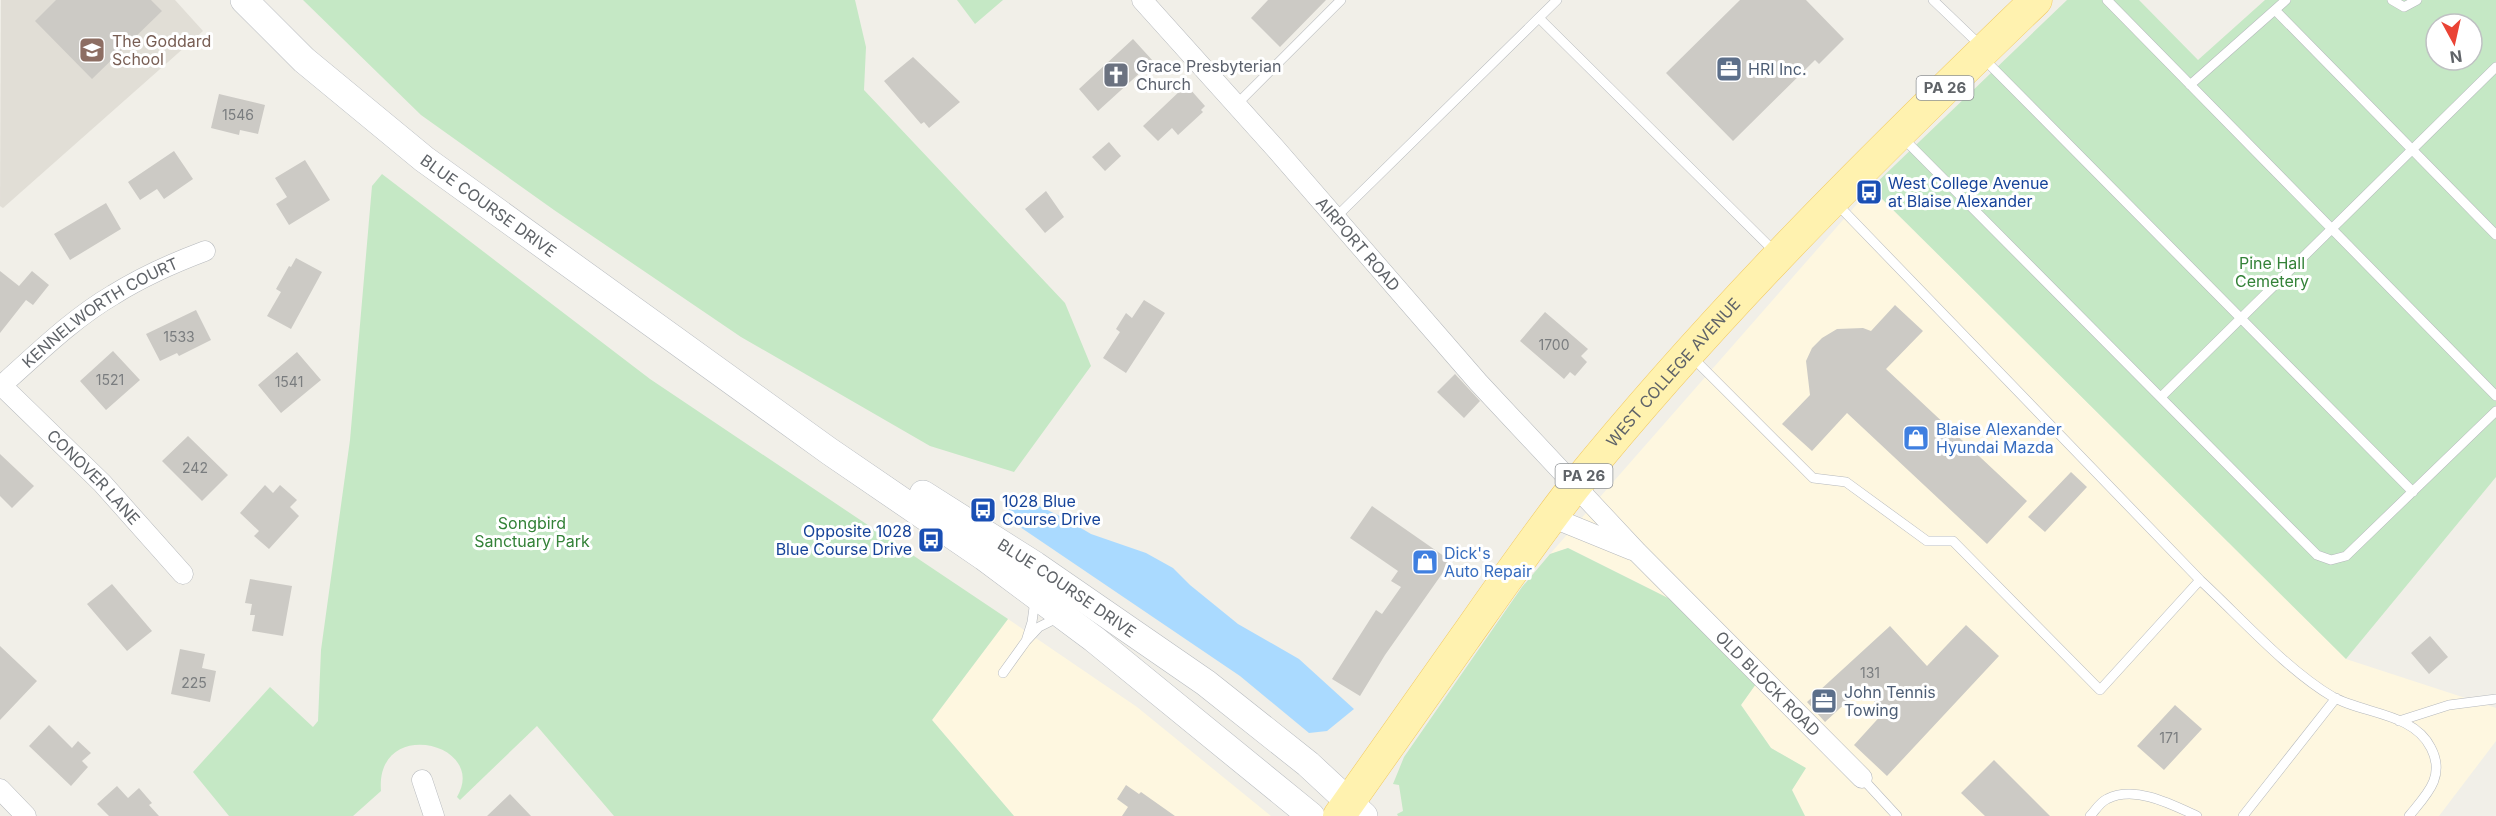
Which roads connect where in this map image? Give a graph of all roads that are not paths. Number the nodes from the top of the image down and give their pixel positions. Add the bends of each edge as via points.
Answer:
1 (244, 0) edge
2 (1142, 0) edge
3 (1341, 0) edge
4 (1557, 0) edge
5 (1933, 0) edge
6 (2036, 0) edge
7 (2107, 0) edge
8 (2286, 0) edge
9 (2392, 0) edge
10 (2417, 0) edge
11 (2275, 10) junction
12 (1539, 18) junction
13 (1982, 52) junction
14 (2496, 67) edge
15 (2190, 85) junction
16 (1236, 105) junction
17 (1898, 133) junction
18 (2412, 150) junction
19 (1833, 199) junction
20 (1335, 218) junction
21 (2332, 229) junction
22 (2496, 235) edge
23 (205, 251) dead end
24 (1778, 255) junction
25 (2241, 318) junction
26 (1689, 354) junction
27 (1, 385) edge
28 (749, 391) junction
29 (2496, 396) edge
30 (2161, 398) junction
31 (2496, 411) edge
32 (1577, 485) junction
33 (2413, 492) junction
34 (1551, 517) junction
35 (1637, 552) junction
36 (183, 574) dead end
37 (2200, 580) junction
38 (1034, 594) junction
39 (1064, 617) junction
40 (1026, 641) junction
41 (1003, 674) dead end
42 (2336, 698) junction
43 (2496, 699) edge
44 (2399, 721) junction
45 (1862, 778) joint
46 (422, 780) dead end
47 (0, 789) edge
48 (1351, 811) edge
49 (26, 816) edge
50 (434, 816) edge
51 (1311, 816) edge
52 (1897, 816) edge
53 (2090, 816) edge
54 (2197, 816) edge
55 (2244, 816) edge
56 (2409, 816) edge

1 - 28 main road, BLUE COURSE DRIVE via 304,60 387,131
2 - 16 street, AIRPORT ROAD
3 - 16 lane
4 - 12 lane
5 - 13 lane
6 - 13 main road, WEST COLLEGE AVENUE / PA 26
7 - 15 lane
8 - 11 lane
9 - 10 lane via 2404,7
11 - 15 lane
11 - 18 lane
12 - 20 lane
12 - 24 lane
13 - 17 main road, WEST COLLEGE AVENUE / PA 26
13 - 25 lane
14 - 18 lane
15 - 21 lane
16 - 20 street, AIRPORT ROAD
17 - 19 main road, WEST COLLEGE AVENUE / PA 26
17 - 30 lane
18 - 21 lane
18 - 22 lane
19 - 24 main road, WEST COLLEGE AVENUE / PA 26
19 - 37 lane
20 - 32 street, AIRPORT ROAD via 1478,382
21 - 25 lane
21 - 29 lane
23 - 27 street, KENNELWORTH COURT via 168,265 112,296 66,329
24 - 26 main road, WEST COLLEGE AVENUE / PA 26
25 - 30 lane
25 - 33 lane
26 - 32 main road, WEST COLLEGE AVENUE / PA 26
26 - 37 lane via 1813,478 1846,482 1927,541 1953,541 2100,690
27 - 36 street, CONOVER LANE via 102,483
28 - 38 main road, BLUE COURSE DRIVE
28 - 48 main road, BLUE COURSE DRIVE via 956,514 1206,683 1308,764
30 - 33 lane via 2318,555 2331,560 2346,556
31 - 33 lane
32 - 34 main road, WEST COLLEGE AVENUE / PA 26
32 - 35 street, OLD BLOCK ROAD
34 - 35 street, OLD BLOCK ROAD
34 - 48 main road, WEST COLLEGE AVENUE / PA 26
35 - 45 street, OLD BLOCK ROAD
37 - 42 lane via 2306,680
38 - 39 main road, BLUE COURSE DRIVE
38 - 40 lane via 1034,614
39 - 40 lane via 1039,627
39 - 51 main road, BLUE COURSE DRIVE
40 - 41 lane
42 - 44 lane
42 - 55 lane
43 - 44 lane via 2449,705
44 - 56 lane via 2419,731 2432,749 2438,771 2430,790
45 - 52 lane, OLD BLOCK ROAD
46 - 50 street
47 - 49 street
53 - 54 lane via 2105,800 2127,793 2168,802

